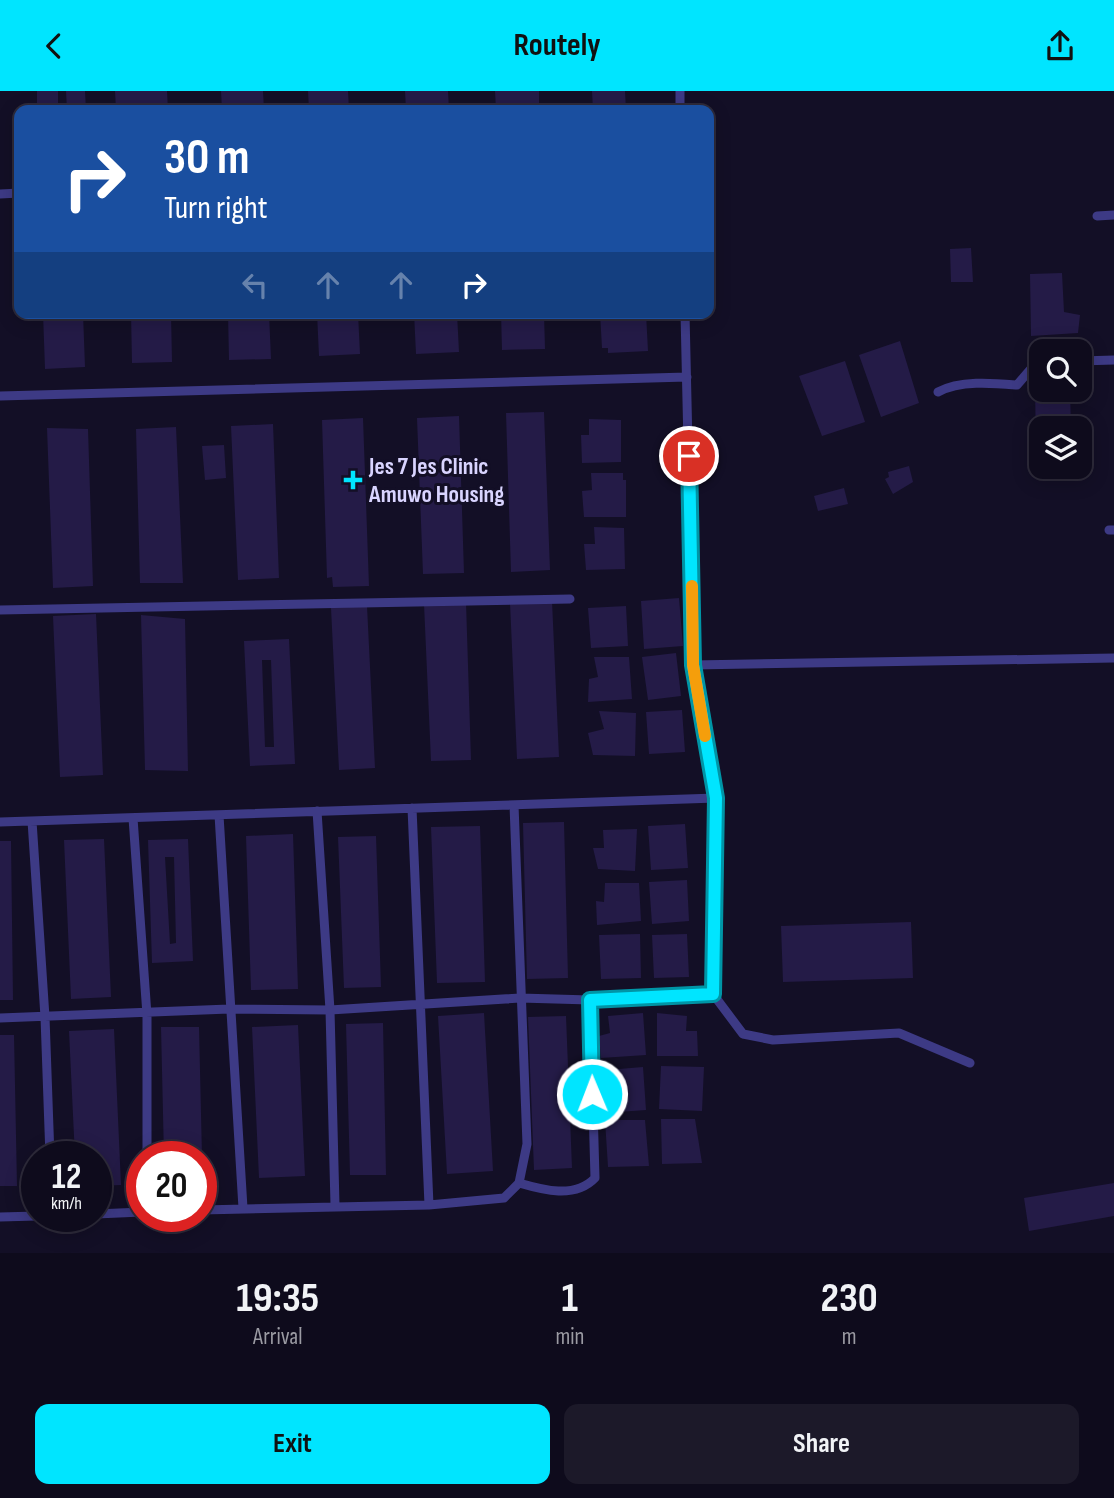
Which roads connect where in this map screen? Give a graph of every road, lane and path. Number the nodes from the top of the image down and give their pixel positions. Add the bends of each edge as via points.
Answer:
1 (1114, 215) edge
2 (1097, 216) dead end
3 (685, 319) edge
4 (1114, 360) edge
5 (1092, 361) edge
6 (1029, 371) edge
7 (687, 377) junction
8 (938, 392) dead end
9 (0, 396) edge
10 (569, 599) dead end
11 (0, 610) edge
12 (1114, 658) edge
13 (693, 665) junction
14 (716, 798) junction
15 (514, 805) junction
16 (412, 808) junction
17 (317, 811) junction
18 (219, 815) junction
19 (133, 818) junction
20 (32, 821) junction
21 (0, 822) edge
22 (713, 994) junction
23 (520, 998) junction
24 (590, 1000) junction
25 (421, 1003) junction
26 (229, 1009) junction
27 (330, 1010) junction
28 (148, 1015) junction
29 (45, 1017) junction
30 (0, 1018) edge
31 (970, 1063) dead end
32 (49, 1141) edge
33 (147, 1141) edge
34 (519, 1183) junction
35 (335, 1205) junction
36 (429, 1205) junction
37 (243, 1208) junction
38 (217, 1209) edge
39 (21, 1216) edge
40 (0, 1217) edge

1 - 2 lane
3 - 7 lane
4 - 5 lane
6 - 8 lane via 1017,385 990,383
7 - 9 lane
7 - 13 lane
10 - 11 lane
12 - 13 lane
13 - 14 lane
14 - 15 lane
14 - 22 lane
15 - 16 lane
15 - 23 lane
16 - 17 lane
16 - 25 lane
17 - 18 lane
17 - 27 lane
18 - 19 lane
18 - 26 lane
19 - 20 lane
19 - 28 lane
20 - 21 lane
20 - 29 lane
22 - 24 lane
22 - 31 lane via 743,1034 773,1039 899,1033
23 - 24 lane
23 - 25 lane
23 - 34 lane via 527,1144
24 - 34 lane via 595,1178 575,1190 545,1191
25 - 27 lane
25 - 36 lane
26 - 27 lane
26 - 28 lane
26 - 37 lane
27 - 35 lane
28 - 29 lane
28 - 33 lane
29 - 30 lane
29 - 32 lane
34 - 36 lane via 503,1198
35 - 36 lane
35 - 37 lane
37 - 38 lane
39 - 40 lane

